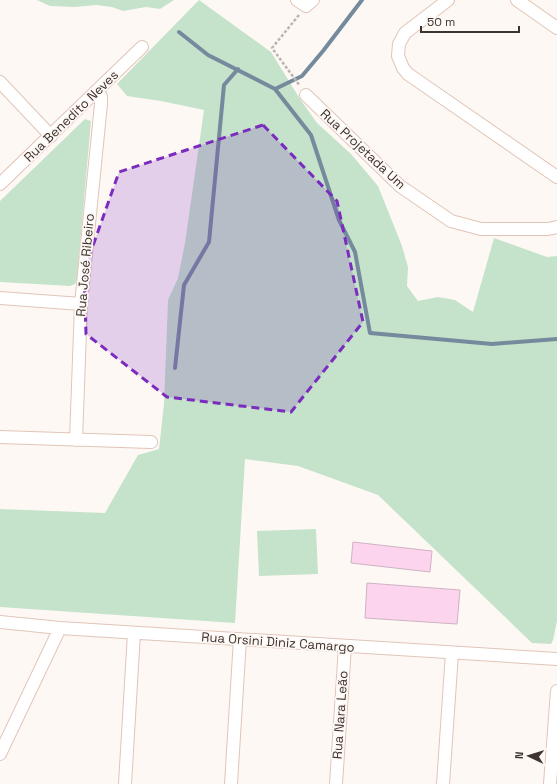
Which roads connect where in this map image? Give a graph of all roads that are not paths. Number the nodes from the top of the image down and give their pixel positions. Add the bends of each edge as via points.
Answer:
1 (448, 0) edge
2 (517, 0) edge
3 (557, 28) edge
4 (142, 47) dead end
5 (0, 82) edge
6 (98, 92) junction
7 (306, 95) dead end
8 (51, 136) junction
9 (557, 177) edge
10 (0, 184) edge
11 (557, 227) edge
12 (0, 298) edge
13 (81, 304) junction
14 (0, 437) edge
15 (76, 440) junction
16 (151, 442) dead end
17 (0, 622) edge
18 (60, 628) junction
19 (134, 633) junction
20 (240, 639) junction
21 (345, 646) junction
22 (452, 653) junction
23 (557, 659) edge
24 (557, 691) edge
25 (0, 754) edge
26 (125, 784) edge
27 (231, 784) edge
28 (336, 784) edge
29 (443, 784) edge
30 (550, 784) edge

1 - 9 street via 405,33 399,44 398,56 403,68 408,74
2 - 3 street
4 - 6 street, Rua Benedito Neves
5 - 8 street
6 - 8 street, Rua Benedito Neves
6 - 13 street, Rua José Ribeiro via 101,104
7 - 11 street, Rua Projetada Um via 400,186 451,221 481,229
8 - 10 street, Rua Benedito Neves
12 - 13 street
13 - 15 street, Rua José Ribeiro
14 - 15 street
15 - 16 street
17 - 18 street, Rua Orsini Diniz Camargo
18 - 19 street, Rua Orsini Diniz Camargo
18 - 25 street
19 - 20 street, Rua Orsini Diniz Camargo
19 - 26 street
20 - 21 street, Rua Orsini Diniz Camargo
20 - 27 street
21 - 22 street, Rua Orsini Diniz Camargo
21 - 28 street, Rua Nara Leão
22 - 23 street, Rua Orsini Diniz Camargo
22 - 29 street
24 - 30 street

